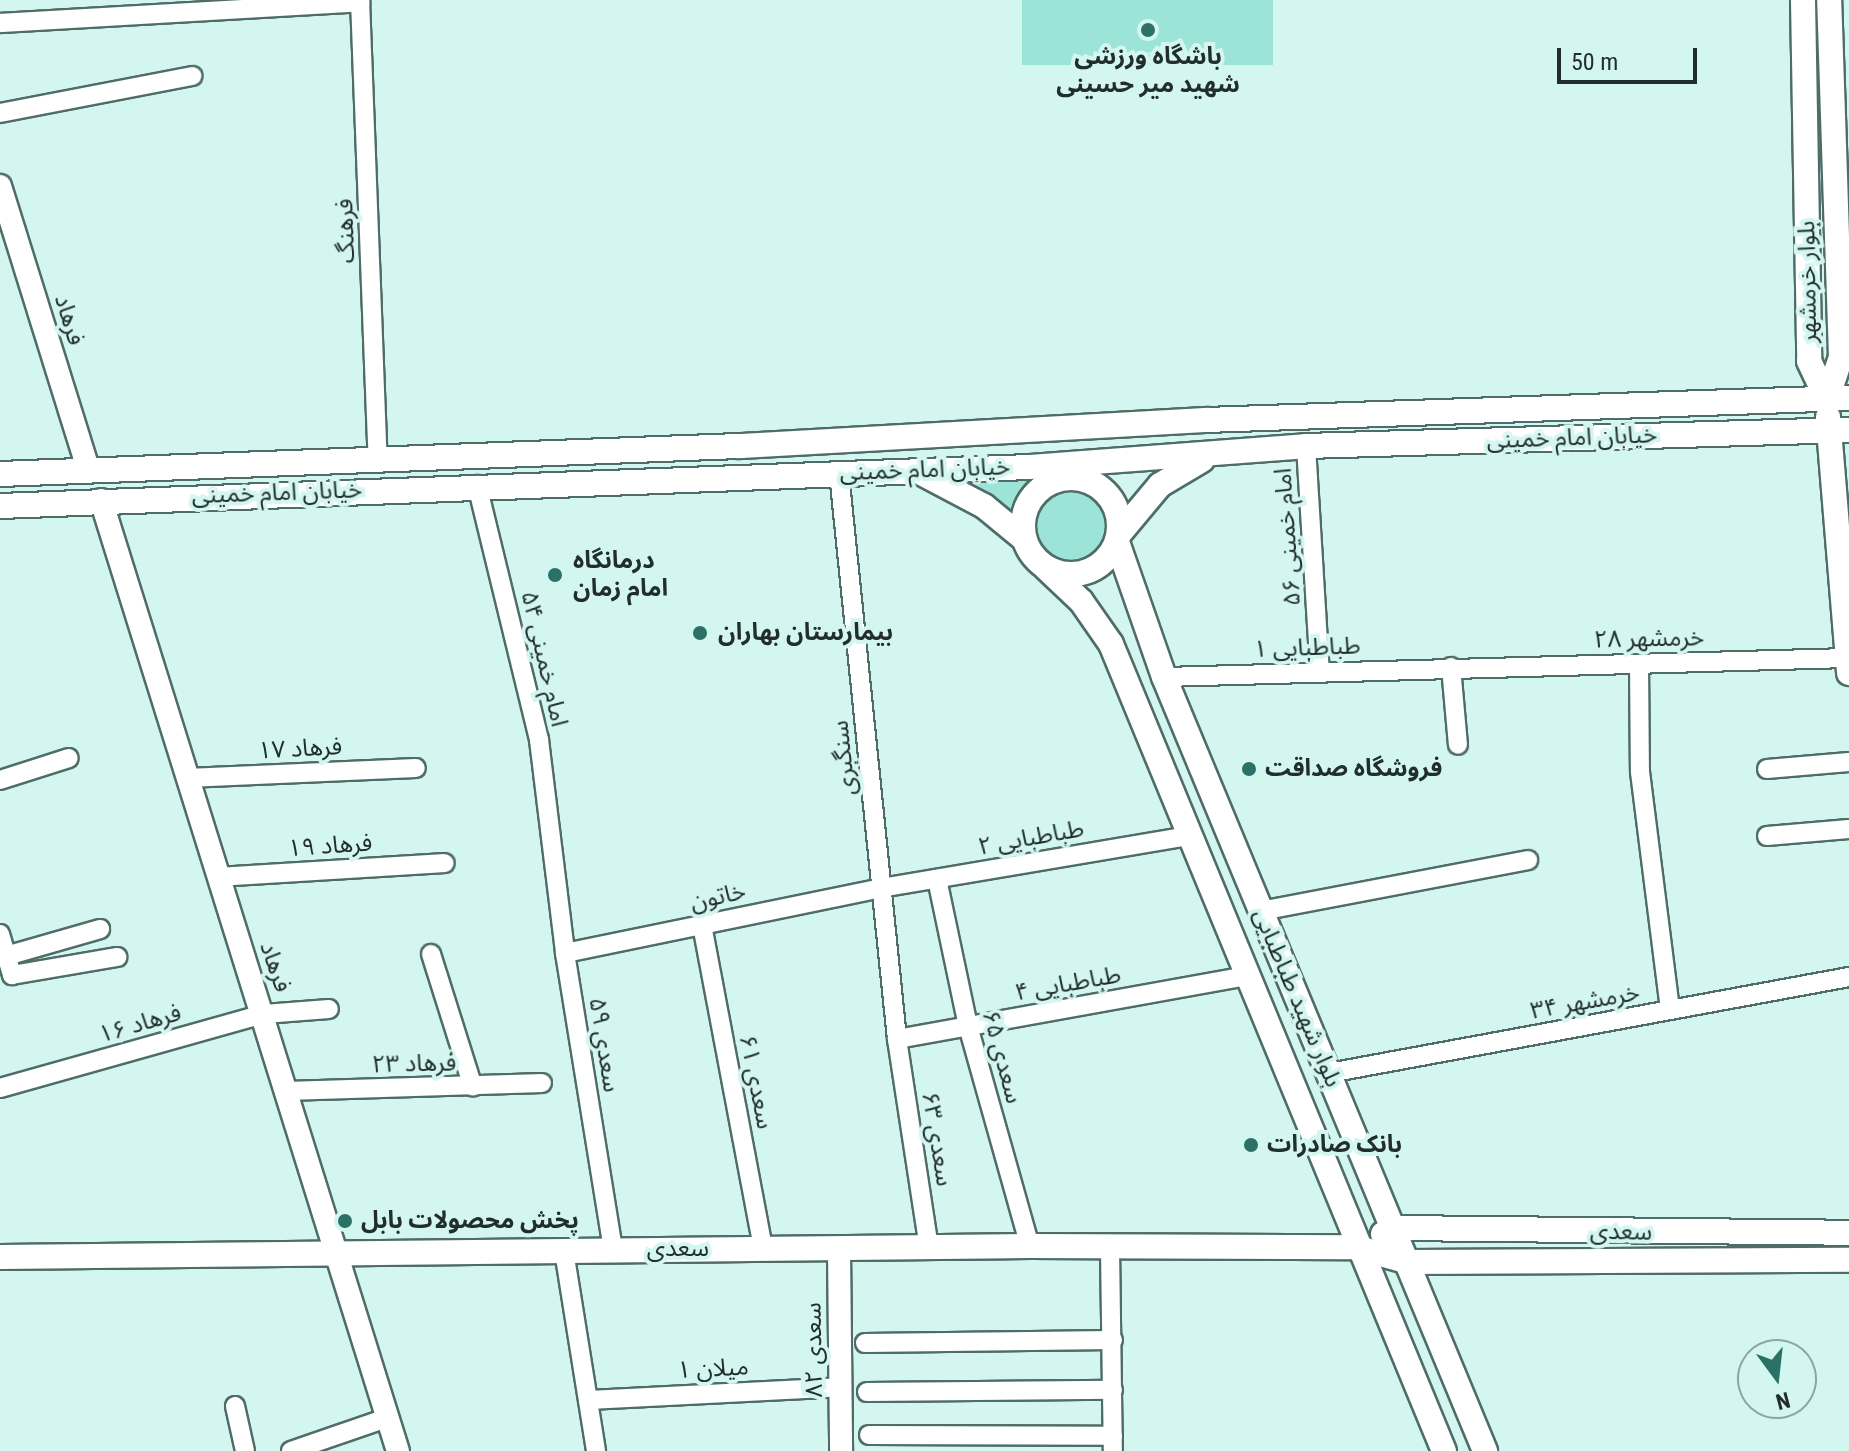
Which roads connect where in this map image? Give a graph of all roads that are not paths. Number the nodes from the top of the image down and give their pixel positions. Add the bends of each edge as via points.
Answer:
1 (1803, 0) edge
2 (360, 1) edge
3 (1835, 1) edge
4 (0, 23) edge
5 (192, 76) dead end
6 (0, 113) edge
7 (0, 186) edge
8 (1838, 399) edge
9 (1120, 425) junction
10 (1839, 430) edge
11 (926, 437) junction
12 (1306, 446) junction
13 (1215, 454) junction
14 (378, 460) junction
15 (1029, 467) junction
16 (88, 469) junction
17 (909, 470) junction
18 (839, 473) junction
19 (1074, 473) junction
20 (0, 474) edge
21 (477, 485) junction
22 (101, 500) junction
23 (0, 506) edge
24 (1118, 538) junction
25 (1024, 539) junction
26 (1046, 568) junction
27 (1639, 664) junction
28 (1848, 666) edge
29 (1451, 667) junction
30 (1320, 672) junction
31 (1164, 677) junction
32 (1458, 745) dead end
33 (69, 758) dead end
34 (1849, 762) edge
35 (416, 768) dead end
36 (1767, 769) dead end
37 (187, 778) junction
38 (0, 780) edge
39 (1849, 829) edge
40 (1188, 836) junction
41 (1767, 836) dead end
42 (552, 847) joint
43 (1528, 860) dead end
44 (445, 863) dead end
45 (218, 877) junction
46 (937, 879) junction
47 (881, 888) junction
48 (1261, 911) junction
49 (702, 925) junction
50 (100, 929) dead end
51 (0, 934) edge
52 (565, 953) junction
53 (431, 954) dead end
54 (6, 956) junction
55 (117, 957) dead end
56 (1248, 976) junction
57 (1849, 977) edge
58 (329, 1009) dead end
59 (1670, 1010) junction
60 (264, 1014) junction
61 (968, 1026) junction
62 (897, 1039) junction
63 (1329, 1073) junction
64 (542, 1083) dead end
65 (473, 1087) junction
66 (0, 1088) edge
67 (287, 1091) junction
68 (1394, 1228) junction
69 (1849, 1233) edge
70 (1030, 1246) junction
71 (929, 1247) junction
72 (1355, 1247) junction
73 (1110, 1248) junction
74 (763, 1249) junction
75 (839, 1249) junction
76 (613, 1250) junction
77 (564, 1251) junction
78 (338, 1254) junction
79 (0, 1257) edge
80 (1849, 1260) edge
81 (1409, 1262) junction
82 (1113, 1340) junction
83 (865, 1343) dead end
84 (841, 1387) junction
85 (1113, 1390) junction
86 (867, 1392) dead end
87 (588, 1400) junction
88 (235, 1406) dead end
89 (387, 1418) junction
90 (869, 1435) dead end
91 (1113, 1444) edge
92 (245, 1451) edge
93 (291, 1451) edge
94 (398, 1451) edge
95 (596, 1451) edge
96 (841, 1451) edge
97 (1444, 1451) edge
98 (1485, 1451) edge

1 - 8 main road, بلوار خرمشهر via 1809,361
2 - 4 street
2 - 14 street, فرهنگ
3 - 8 main road, بلوار خرمشهر
5 - 6 street
7 - 16 street, فرهاد
8 - 9 main road, خیابان امام خمینی
8 - 10 main road
9 - 11 main road, خیابان امام خمینی
9 - 19 main road
10 - 12 main road, خیابان امام خمینی
10 - 28 main road
11 - 14 main road, خیابان امام خمینی
11 - 15 main road via 986,449
12 - 13 main road, خیابان امام خمینی
12 - 30 street, امام خمینی ۵۶
13 - 19 main road, خیابان امام خمینی
13 - 24 main road via 1160,485
14 - 16 main road, خیابان امام خمینی
15 - 17 main road, خیابان امام خمینی
15 - 19 main road
15 - 19 main road, خیابان امام خمینی
16 - 20 main road, خیابان امام خمینی
17 - 18 main road, خیابان امام خمینی
17 - 25 main road via 941,479
18 - 21 main road, خیابان امام خمینی
18 - 47 street, سنگبری
19 - 24 main road via 1104,491 1119,518
19 - 25 main road via 1044,486 1025,510
21 - 22 main road, خیابان امام خمینی
21 - 42 street, امام خمینی ۵۴ via 539,740
22 - 23 main road, خیابان امام خمینی
22 - 37 street, فرهاد
24 - 26 main road via 1096,568 1062,574
24 - 31 main road, بلوار شهید طباطبایی
25 - 26 main road
26 - 40 main road, بلوار شهید طباطبایی via 1081,601 1111,644
27 - 28 street, خرمشهر ۲۸
27 - 29 street, خرمشهر ۲۸
27 - 59 street via 1640,772
29 - 30 street, طباطبایی ۱
29 - 32 street
30 - 31 street, طباطبایی ۱
31 - 48 main road, بلوار شهید طباطبایی
33 - 38 street
34 - 36 street
35 - 37 street, فرهاد ۱۷
37 - 45 street, فرهاد
39 - 41 street
40 - 46 street, طباطبایی ۲
40 - 56 main road, بلوار شهید طباطبایی
42 - 52 street, سعدی ۵۹
43 - 48 street
44 - 45 street, فرهاد ۱۹
45 - 60 street, فرهاد
46 - 47 street, طباطبایی ۲
46 - 61 street, سعدی ۶۵
47 - 49 street, خاتون
47 - 62 street, سنگبری
48 - 63 main road, بلوار شهید طباطبایی
49 - 52 street, خاتون
49 - 74 street, سعدی ۶۱
50 - 54 street
51 - 54 street
52 - 76 street, سعدی ۵۹
53 - 65 street
54 - 55 street via 12,975
56 - 61 street, طباطبایی ۴
56 - 72 main road, بلوار شهید طباطبایی
57 - 59 street, خرمشهر ۳۴
58 - 60 street, فرهاد ۱۶
59 - 63 street, خرمشهر ۳۴
60 - 66 street, فرهاد ۱۶
60 - 67 street, فرهاد
61 - 62 street, طباطبایی ۴
61 - 70 street, سعدی ۶۵
62 - 71 street, سعدی ۶۳
63 - 68 main road, بلوار شهید طباطبایی
64 - 65 street, فرهاد ۲۳
65 - 67 street, فرهاد ۲۳
67 - 78 street, فرهاد
68 - 69 main road, سعدی
68 - 72 main road
68 - 81 main road, بلوار شهید طباطبایی
70 - 71 main road, سعدی
70 - 73 main road, سعدی
71 - 75 main road, سعدی
72 - 73 main road, سعدی
72 - 81 main road, سعدی
72 - 97 main road, بلوار شهید طباطبایی
73 - 82 street
74 - 75 main road, سعدی
74 - 76 main road, سعدی
75 - 84 street, سعدی ۸۲
76 - 77 main road, سعدی
77 - 78 main road, سعدی
77 - 87 street
78 - 79 main road, سعدی
78 - 89 street, فرهاد
80 - 81 main road, سعدی
81 - 98 main road, بلوار شهید طباطبایی
82 - 83 street
82 - 85 street
84 - 87 street, میلان ۱
84 - 96 street, سعدی ۸۲
85 - 86 street
85 - 91 street
87 - 95 street
88 - 92 street
89 - 93 street
89 - 94 street, فرهاد
90 - 91 street

